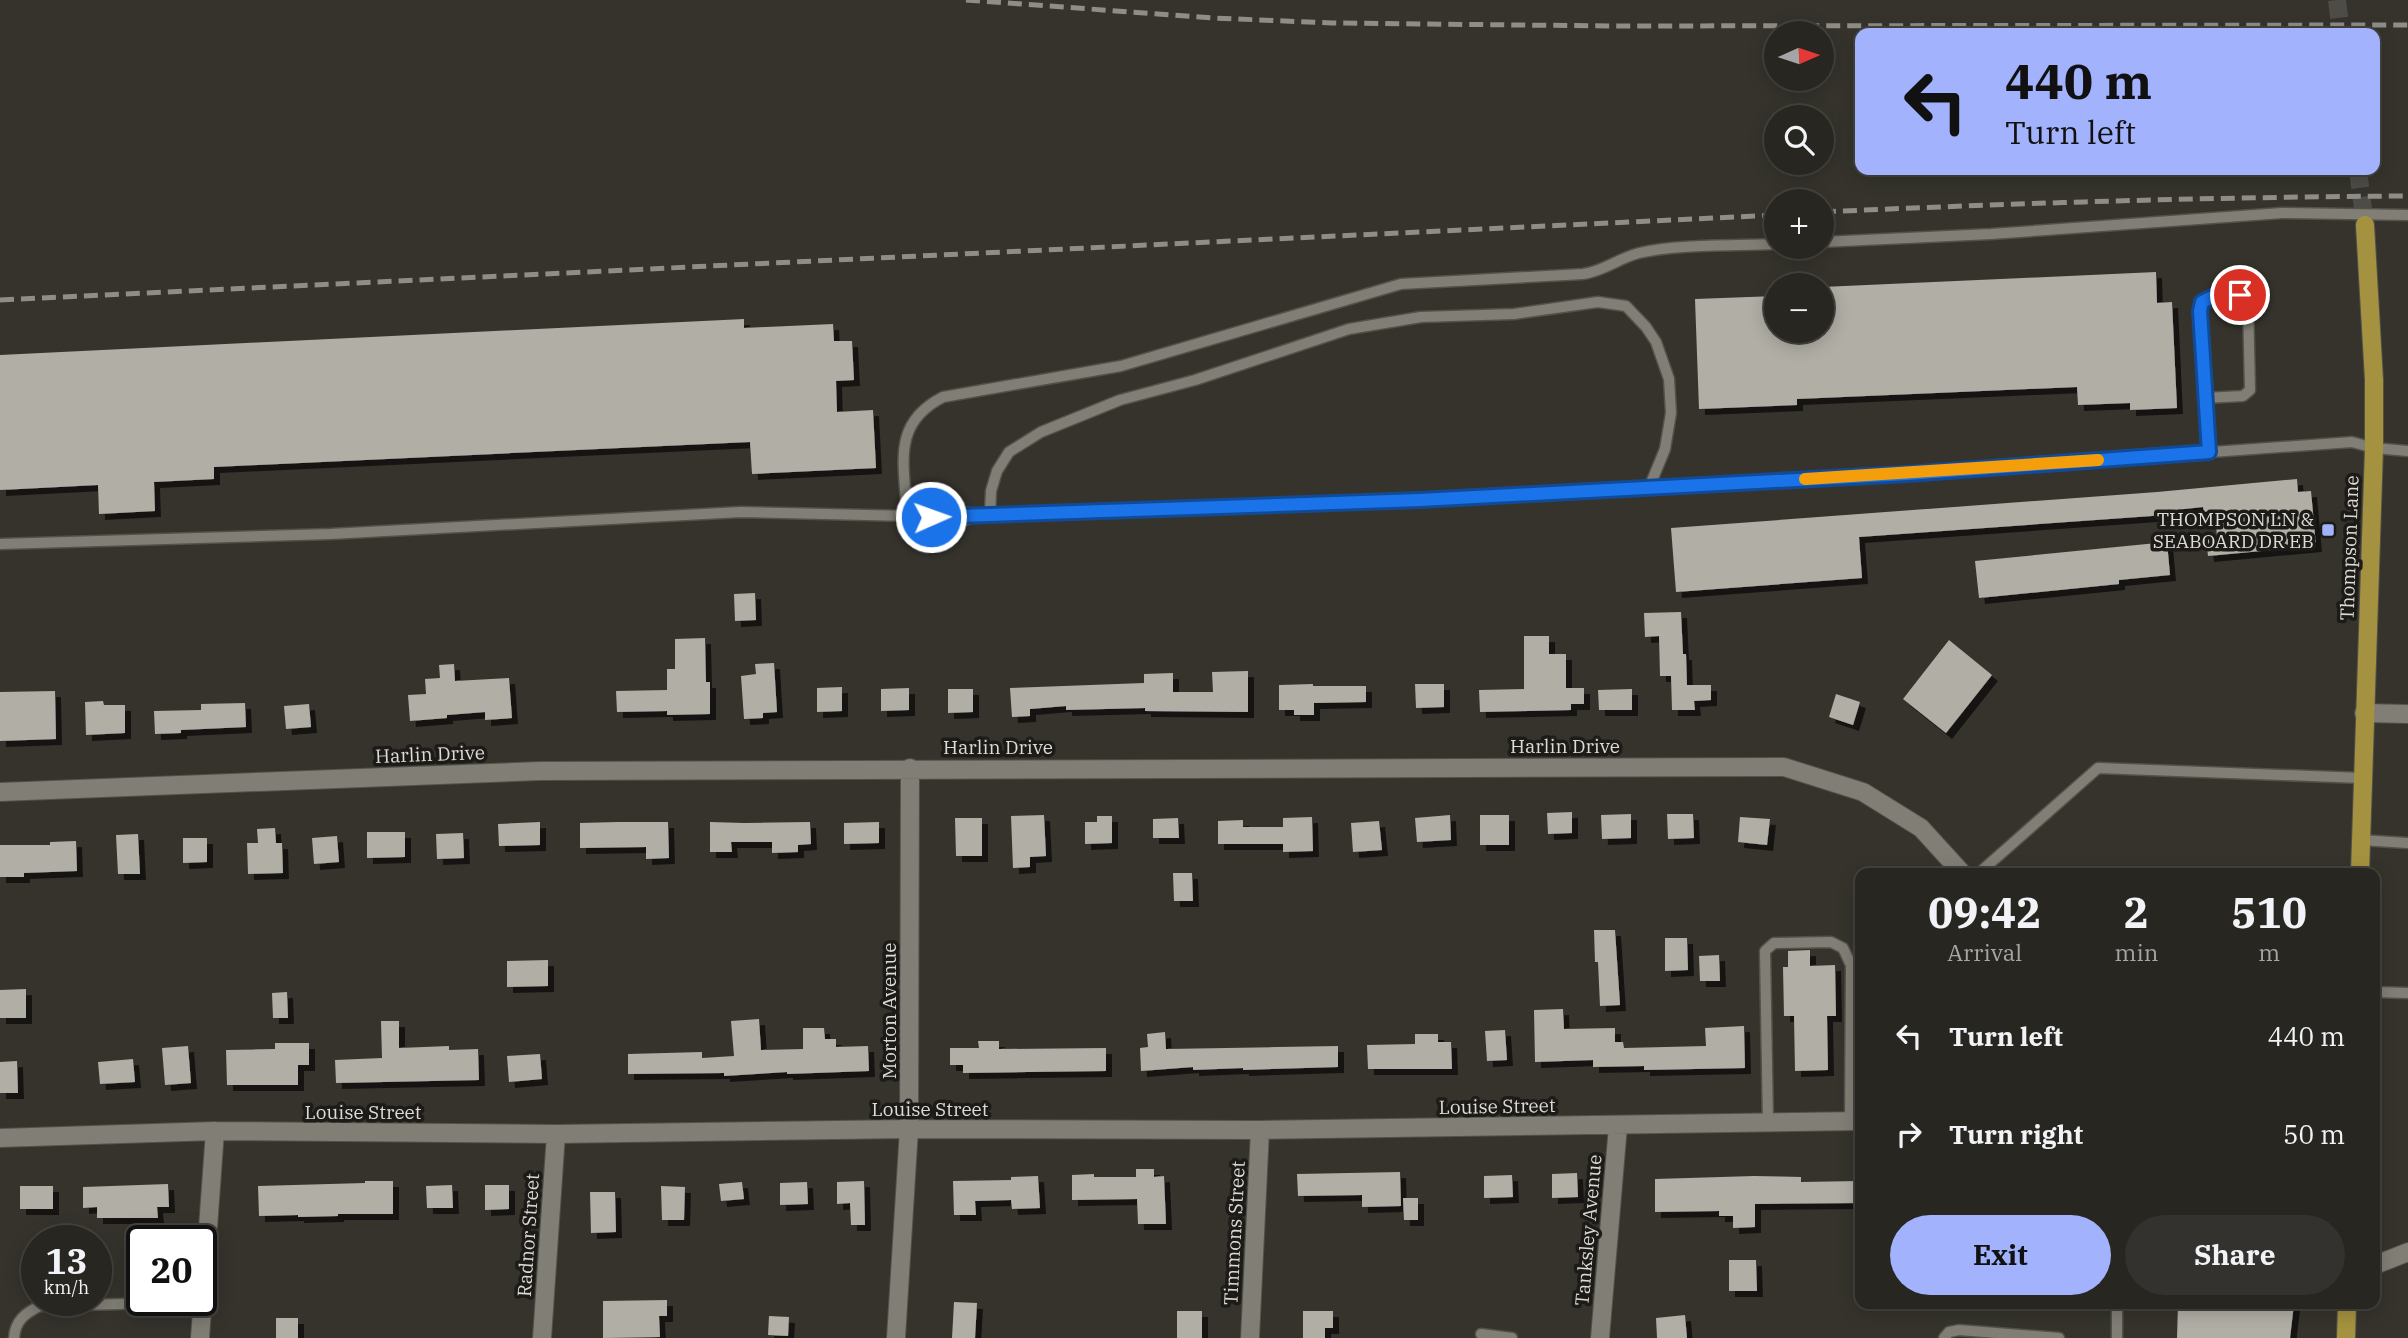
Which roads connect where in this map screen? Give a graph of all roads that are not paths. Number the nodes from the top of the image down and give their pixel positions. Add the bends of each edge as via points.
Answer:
1 (2408, 215) edge
2 (2365, 225) tunnel mouth
3 (1834, 241) edge
4 (1764, 245) edge
5 (2205, 398) junction
6 (2374, 448) junction
7 (2408, 451) edge
8 (2209, 452) junction
9 (1649, 488) junction
10 (990, 515) junction
11 (907, 517) junction
12 (0, 544) edge
13 (2364, 713) junction
14 (2408, 714) edge
15 (911, 768) junction
16 (2362, 778) junction
17 (0, 792) edge
18 (2360, 840) junction
19 (2408, 843) edge
20 (1957, 868) edge
21 (1985, 868) edge
22 (2360, 868) edge
23 (2380, 992) edge
24 (2408, 993) edge
25 (1855, 1121) edge
26 (1768, 1123) junction
27 (1618, 1126) junction
28 (909, 1129) junction
29 (1260, 1129) junction
30 (215, 1131) junction
31 (556, 1134) junction
32 (0, 1138) edge
33 (208, 1225) edge
34 (2408, 1252) edge
35 (2380, 1263) edge
36 (126, 1304) edge
37 (2117, 1309) edge
38 (2347, 1309) edge
39 (201, 1316) edge
40 (1481, 1335) dead end
41 (15, 1338) edge
42 (200, 1338) edge
43 (542, 1338) edge
44 (896, 1338) edge
45 (1250, 1338) edge
46 (1512, 1338) edge
47 (1600, 1338) edge
48 (1944, 1338) edge
49 (2059, 1338) edge
50 (2117, 1338) edge
51 (2346, 1338) edge

1 - 3 lane via 2282,214
2 - 6 main road, Thompson Lane
4 - 11 lane via 1637,253 1583,274 1401,284 1121,366 943,397 913,419 904,440
5 - 5 lane via 2202,302 2220,293 2240,295 2248,303 2250,390 2243,396
5 - 8 lane
6 - 7 lane
6 - 8 lane via 2352,442
6 - 13 main road, Thompson Lane
8 - 9 lane
9 - 10 lane
9 - 10 lane via 1665,449 1671,413 1669,379 1646,327 1626,306 1598,302 1514,314 1421,317 1349,329 1120,400 1041,432 1009,452 997,471
10 - 11 lane
11 - 12 lane via 741,512 330,534
13 - 14 street
13 - 16 main road, Thompson Lane
15 - 17 street, Harlin Drive via 540,771
15 - 20 street, Harlin Drive via 1784,766 1863,792 1921,828
15 - 28 street, Morton Avenue
16 - 18 main road, Thompson Lane
16 - 21 lane via 2098,768
18 - 19 lane
18 - 22 main road, Thompson Lane
23 - 24 lane
25 - 26 street, Louise Street
25 - 26 lane via 1851,965 1843,948 1831,942 1774,943 1765,951
26 - 27 street, Louise Street
27 - 29 street, Louise Street
27 - 47 street, Tanksley Avenue
28 - 29 street, Louise Street
28 - 31 street, Louise Street
28 - 44 street, Morton Avenue
29 - 45 street, Timmons Street
30 - 31 street, Louise Street
30 - 32 street, Louise Street
30 - 33 street
31 - 43 street, Radnor Street
34 - 35 street
36 - 41 lane via 40,1306 24,1314
37 - 50 lane
38 - 51 main road
39 - 42 street
40 - 46 lane
48 - 49 lane via 1959,1330

